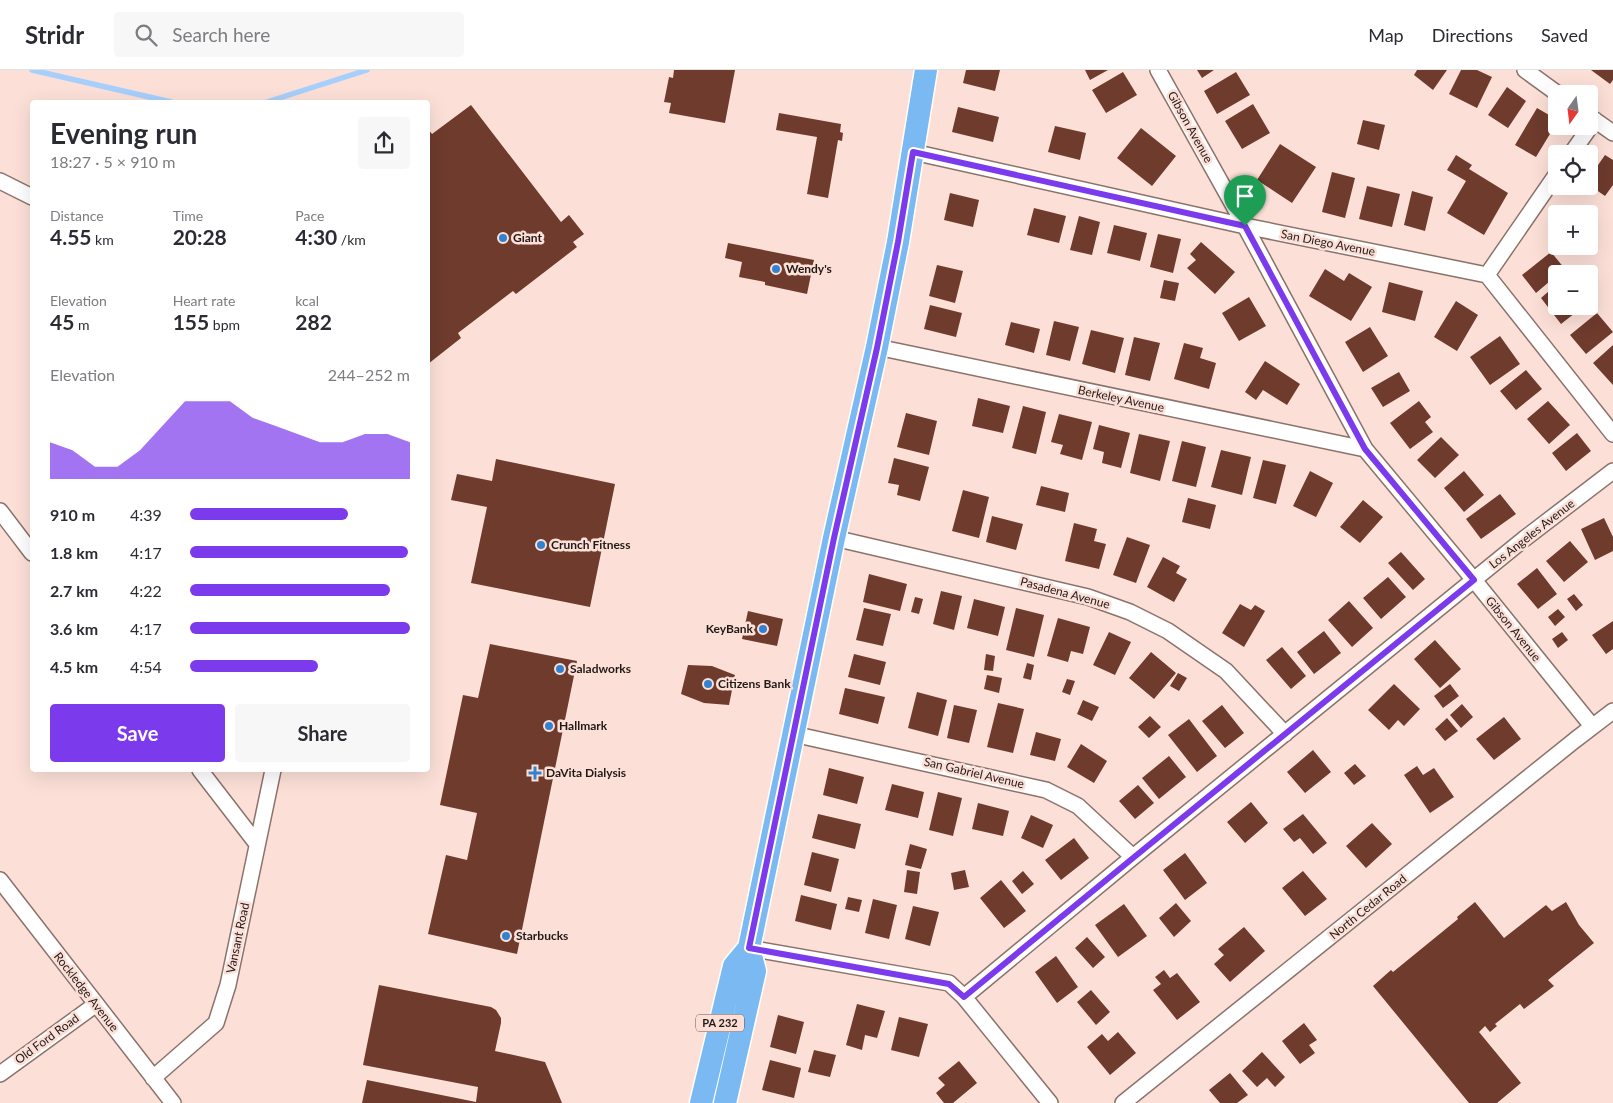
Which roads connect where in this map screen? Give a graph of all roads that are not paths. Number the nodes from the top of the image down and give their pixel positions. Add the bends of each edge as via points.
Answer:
1 (926, 70) edge
2 (1158, 70) edge
3 (1525, 70) edge
4 (1548, 87) edge
5 (1598, 122) edge
6 (1613, 132) edge
7 (913, 152) junction
8 (0, 181) edge
9 (1548, 187) edge
10 (30, 196) edge
11 (1245, 226) junction
12 (1487, 275) junction
13 (877, 348) junction
14 (1613, 434) edge
15 (1365, 449) junction
16 (1613, 471) edge
17 (0, 511) edge
18 (834, 538) junction
19 (30, 550) edge
20 (1474, 580) junction
21 (1613, 711) edge
22 (1592, 726) junction
23 (793, 734) junction
24 (1285, 734) junction
25 (202, 772) edge
26 (274, 772) edge
27 (257, 844) junction
28 (1133, 858) junction
29 (0, 880) edge
30 (749, 948) junction
31 (964, 997) junction
32 (95, 1004) junction
33 (0, 1074) edge
34 (153, 1078) junction
35 (173, 1103) edge
36 (701, 1103) edge
37 (725, 1103) edge
38 (1050, 1103) edge
39 (1122, 1103) edge

1 - 7 main road, PA 232
2 - 11 street, Gibson Avenue
3 - 4 street
5 - 6 street
7 - 11 street, San Diego Avenue
7 - 13 main road, PA 232
8 - 10 street
9 - 12 street
11 - 12 street, San Diego Avenue
11 - 15 street, Gibson Avenue
12 - 14 street
13 - 15 street, Berkeley Avenue
13 - 18 main road, PA 232
15 - 20 street, Gibson Avenue
16 - 20 street, Los Angeles Avenue
17 - 19 street
18 - 23 main road, PA 232
18 - 24 street, Pasadena Avenue via 1088,597 1130,612 1168,631 1226,671
20 - 22 street, Gibson Avenue
20 - 24 street, Los Angeles Avenue
21 - 22 street, North Cedar Road
22 - 39 street, North Cedar Road
23 - 28 street, San Gabriel Avenue via 1046,790 1078,806
23 - 30 main road, PA 232
24 - 28 street, Los Angeles Avenue
25 - 27 street
26 - 27 street, Vansant Road
27 - 34 street, Vansant Road via 228,985 216,1023
28 - 31 street, Los Angeles Avenue
29 - 32 street, Rockledge Avenue
30 - 31 street via 949,984
30 - 36 main road, PA 232 via 734,966
30 - 37 main road, PA 232 via 755,971
31 - 38 street
32 - 33 street, Old Ford Road
32 - 34 street, Rockledge Avenue
34 - 35 street, Rockledge Avenue

